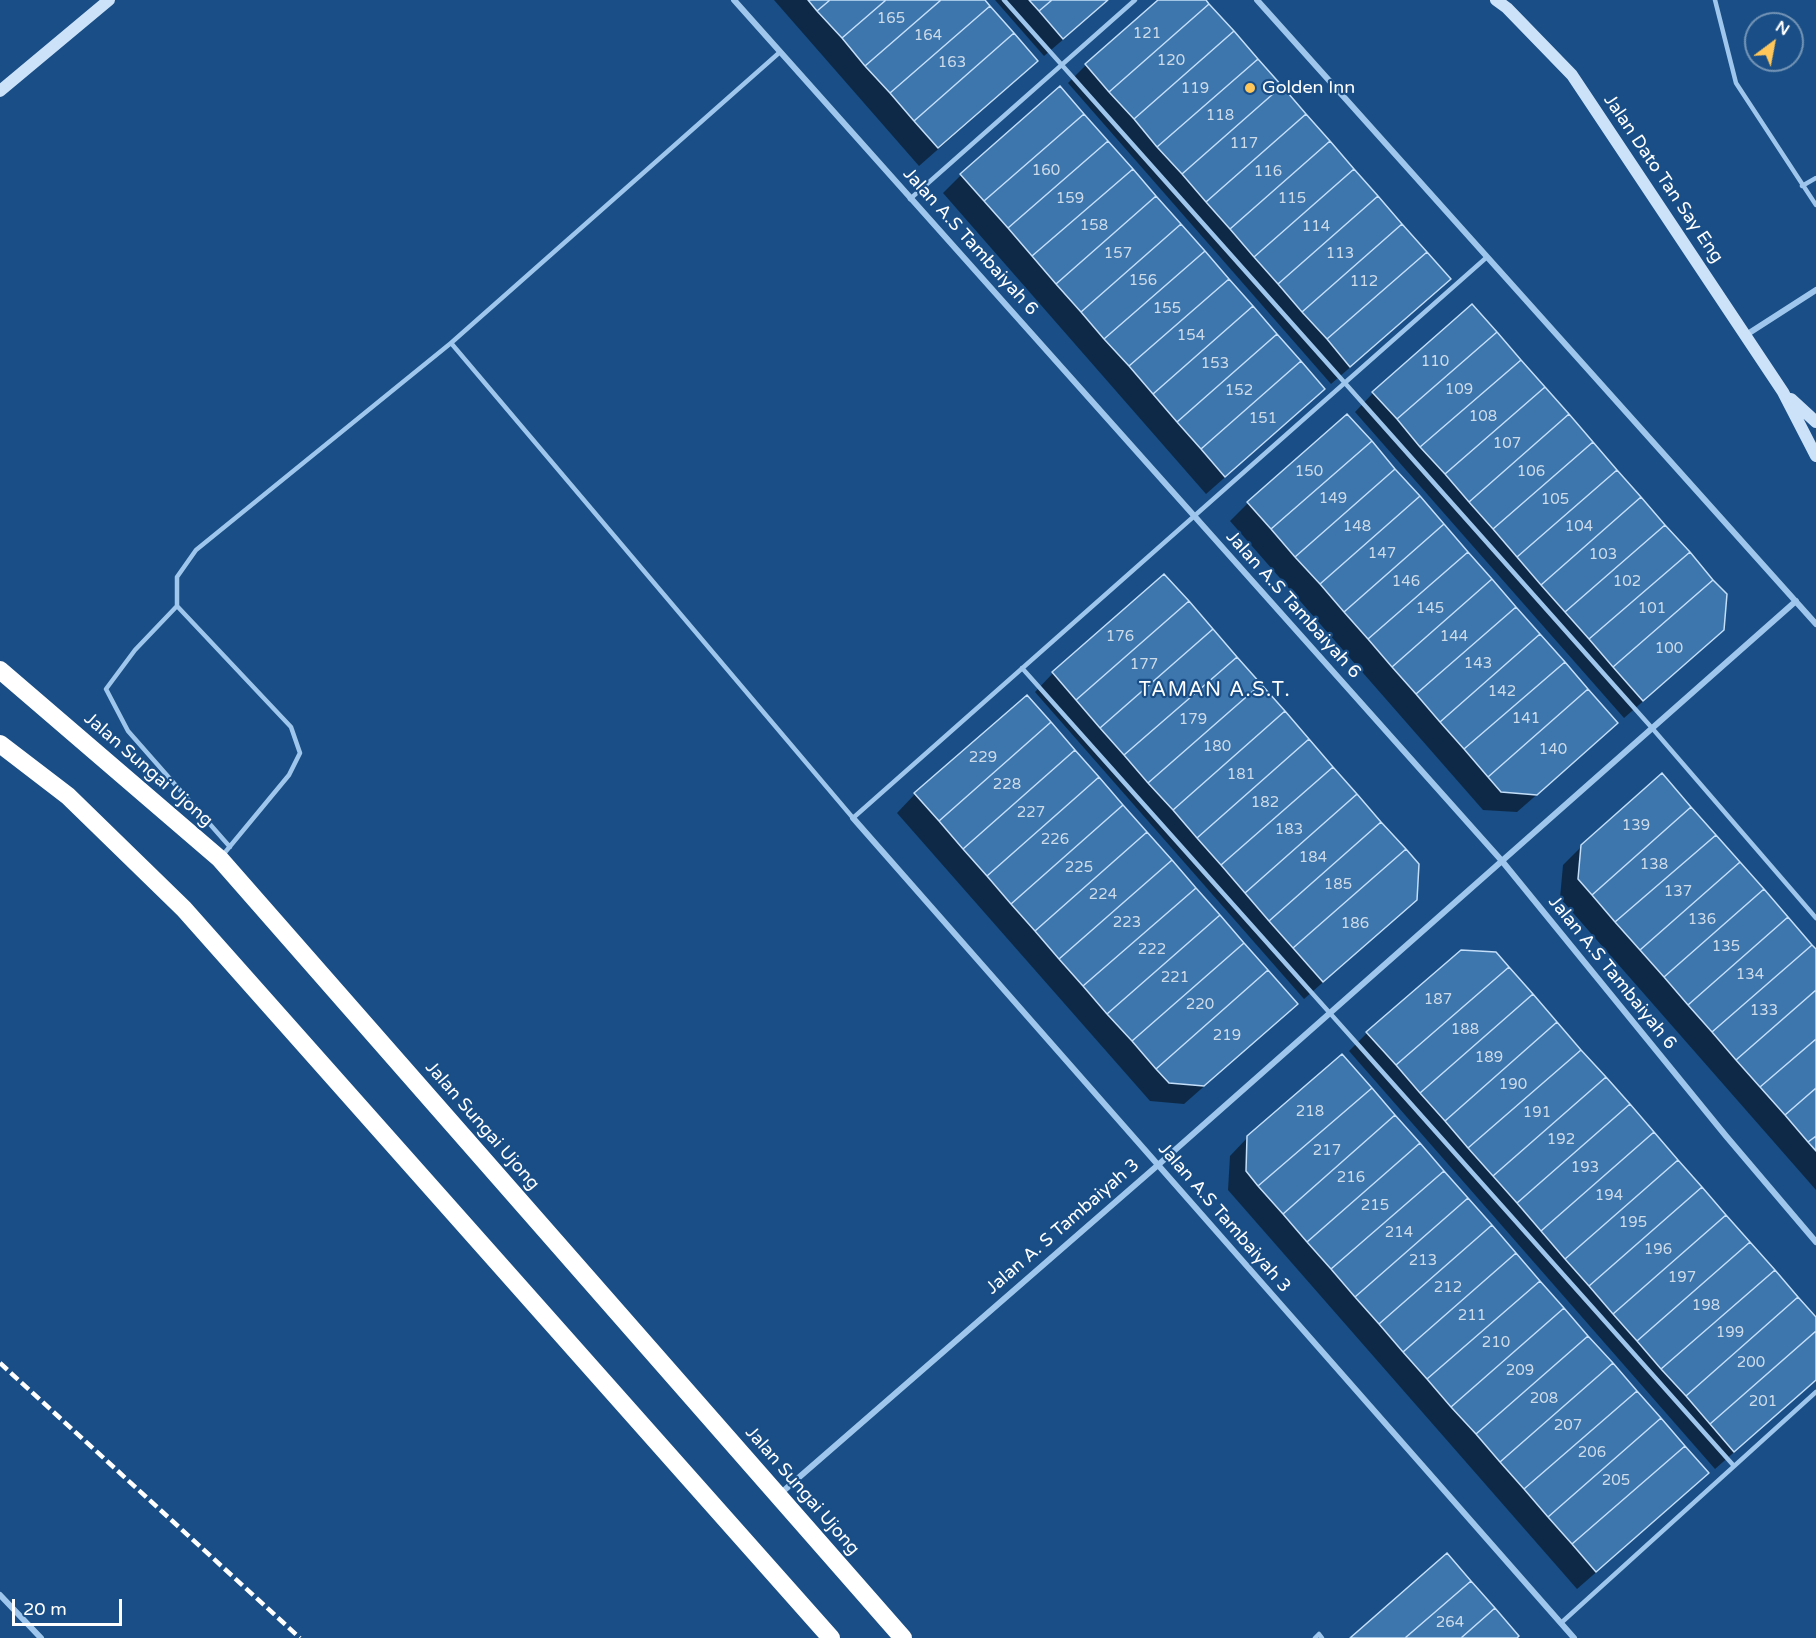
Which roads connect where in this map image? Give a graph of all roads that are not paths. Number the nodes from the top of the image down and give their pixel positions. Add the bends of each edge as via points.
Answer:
1 (109, 0) edge
2 (734, 0) edge
3 (1004, 0) edge
4 (1135, 0) edge
5 (1257, 0) edge
6 (1496, 0) edge
7 (1715, 0) edge
8 (780, 52) junction
9 (1061, 65) junction
10 (0, 91) edge
11 (1816, 178) edge
12 (1802, 186) junction
13 (910, 199) junction
14 (1816, 205) edge
15 (1487, 257) junction
16 (1816, 290) edge
17 (1746, 334) junction
18 (452, 343) junction
19 (1345, 383) junction
20 (1783, 392) junction
21 (1816, 422) edge
22 (1816, 456) edge
23 (1194, 516) junction
24 (1796, 601) junction
25 (177, 606) junction
26 (1816, 624) edge
27 (1022, 668) junction
28 (0, 670) edge
29 (1652, 728) junction
30 (0, 744) edge
31 (853, 818) junction
32 (225, 853) junction
33 (1502, 861) junction
34 (1816, 918) edge
35 (1330, 1013) junction
36 (1158, 1166) junction
37 (1816, 1242) edge
38 (1816, 1392) edge
39 (1734, 1466) junction
40 (778, 1496) junction
41 (0, 1595) edge
42 (1561, 1623) junction
43 (41, 1638) edge
44 (831, 1638) edge
45 (903, 1638) edge
46 (1315, 1638) edge
47 (1322, 1638) edge
48 (1574, 1638) edge

1 - 10 street
2 - 8 street, Jalan A.S Tambaiyah 6
3 - 9 lane
4 - 9 lane
5 - 15 street
6 - 17 street, Jalan Dato Tan Say Eng via 1572,75
7 - 12 lane via 1736,83
8 - 13 street, Jalan A.S Tambaiyah 6
8 - 18 lane
9 - 13 lane
9 - 19 lane
11 - 12 lane
12 - 14 lane
13 - 23 street, Jalan A.S Tambaiyah 6
15 - 19 lane
15 - 24 street
16 - 17 street
17 - 20 street, Jalan Dato Tan Say Eng
18 - 25 lane via 196,550 177,577
18 - 31 lane
19 - 23 lane
19 - 29 lane
20 - 21 street, Jalan Dato Tan Say Eng
20 - 22 street, Jalan Dato Tan Say Eng
23 - 27 lane
23 - 33 street, Jalan A.S Tambaiyah 6
24 - 26 street
24 - 29 street, Jalan A. S Tambaiyah 3
25 - 32 lane via 135,650 106,689 128,732
25 - 32 lane via 291,727 300,753 289,775
27 - 31 lane
27 - 35 lane
28 - 32 highway, Jalan Sungai Ujong
29 - 33 street, Jalan A. S Tambaiyah 3
29 - 34 lane
30 - 44 highway via 68,796 184,909
31 - 36 street, Jalan A.S Tambaiyah 3
32 - 40 highway, Jalan Sungai Ujong
33 - 35 street, Jalan A. S Tambaiyah 3
33 - 37 street, Jalan A.S Tambaiyah 6
35 - 36 street, Jalan A. S Tambaiyah 3
35 - 39 lane
36 - 40 street, Jalan A. S Tambaiyah 3
36 - 42 street, Jalan A.S Tambaiyah 3
38 - 39 lane
39 - 42 lane
40 - 45 highway, Jalan Sungai Ujong
41 - 43 street
42 - 48 street, Jalan A.S Tambaiyah 3
46 - 47 lane via 1319,1634

